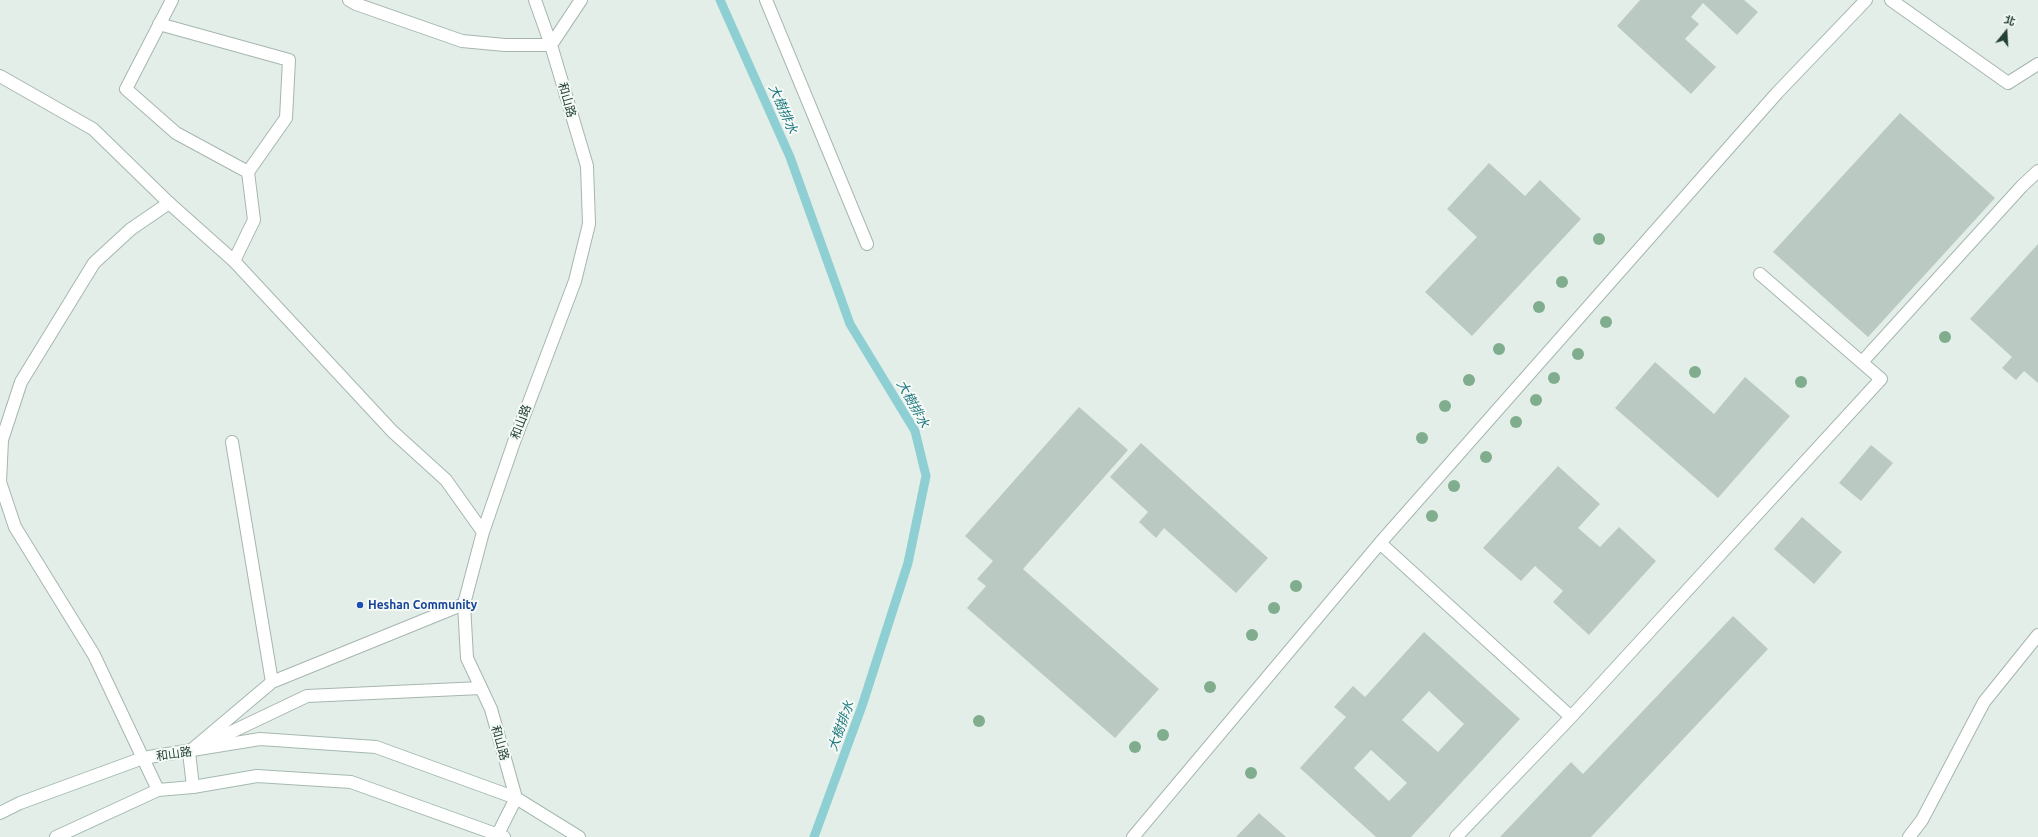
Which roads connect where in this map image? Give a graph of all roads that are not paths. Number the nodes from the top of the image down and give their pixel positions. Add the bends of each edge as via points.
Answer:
1 (172, 0) edge
2 (349, 0) edge
3 (535, 0) edge
4 (581, 0) edge
5 (766, 0) edge
6 (1866, 0) edge
7 (1891, 0) edge
8 (159, 24) junction
9 (551, 45) junction
10 (2038, 64) edge
11 (1, 77) edge
12 (2038, 171) edge
13 (248, 172) junction
14 (169, 203) junction
15 (867, 244) dead end
16 (234, 260) junction
17 (1760, 274) dead end
18 (1862, 362) junction
19 (232, 442) dead end
20 (483, 532) junction
21 (1380, 543) junction
22 (464, 604) junction
23 (2038, 635) edge
24 (272, 682) junction
25 (481, 688) junction
26 (1571, 717) junction
27 (189, 752) junction
28 (144, 758) junction
29 (193, 786) junction
30 (158, 790) junction
31 (516, 798) junction
32 (0, 813) edge
33 (501, 835) edge
34 (56, 837) edge
35 (579, 837) edge
36 (1133, 837) edge
37 (1456, 837) edge
38 (1909, 837) edge

1 - 8 street
2 - 9 street via 462,41 505,45
3 - 9 street, 和山路
4 - 9 street
5 - 15 street
6 - 21 street via 1777,94
7 - 10 street via 2008,83
8 - 13 street via 126,89 176,133
8 - 13 street via 290,60 286,118
9 - 20 street, 和山路 via 587,166 589,224 575,281
11 - 14 street via 93,129
12 - 18 street
13 - 16 street via 254,220
14 - 16 street
14 - 28 street via 131,229 94,263 21,382 2,440 0,482 15,527 94,655
16 - 20 street via 392,431 446,480
17 - 18 street
18 - 26 street via 1881,379
19 - 24 street
20 - 22 street, 和山路
21 - 26 street
21 - 36 street
22 - 24 street
22 - 25 street, 和山路 via 467,658
23 - 38 street via 1984,702 1922,820
24 - 27 street
25 - 27 street via 307,696
25 - 31 street, 和山路 via 490,709
26 - 37 street
27 - 28 street, 和山路
27 - 29 street
27 - 31 street, 和山路 via 260,739 376,748
28 - 30 street
28 - 32 street, 和山路 via 20,803
29 - 30 street
29 - 33 street via 257,776 351,782
30 - 34 street
31 - 33 street
31 - 35 street, 和山路

